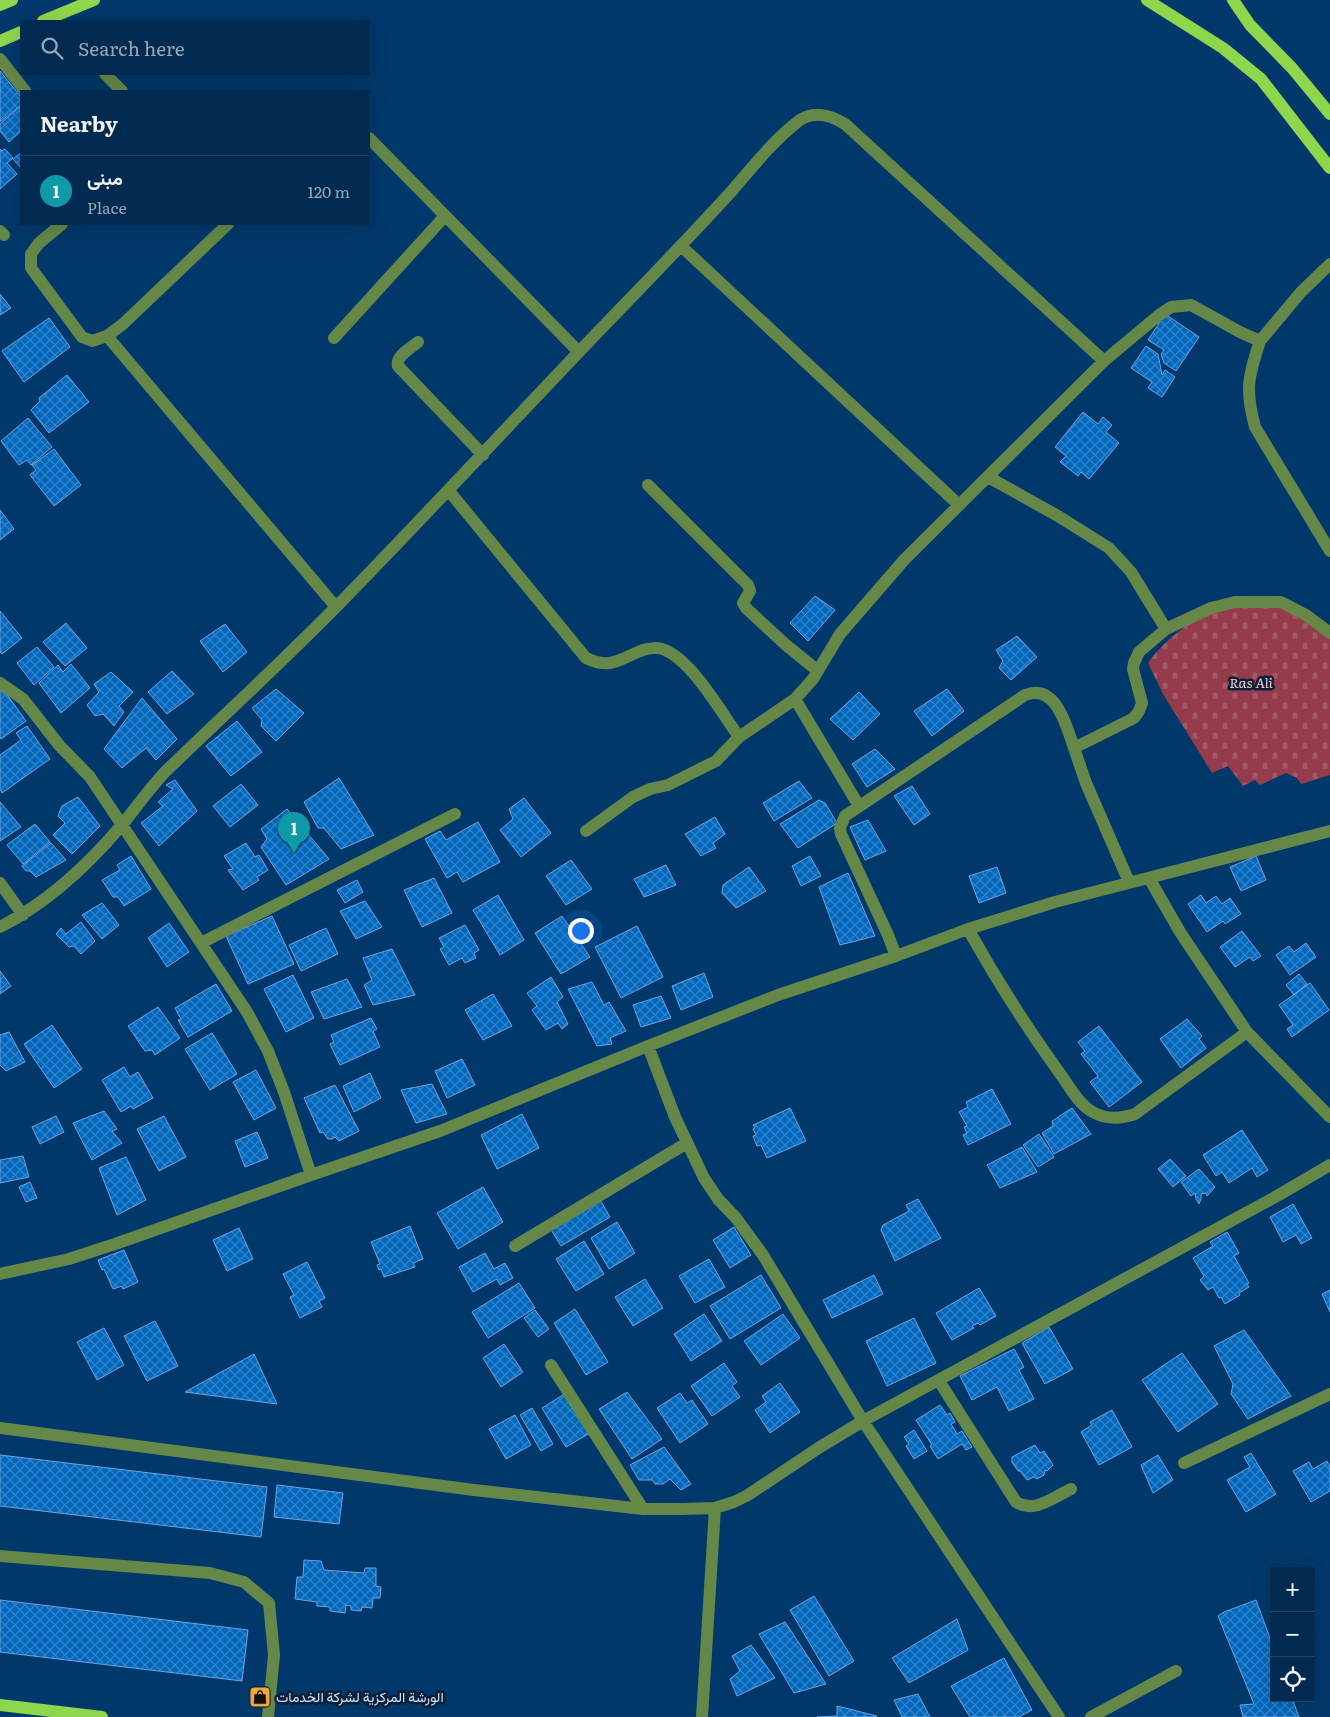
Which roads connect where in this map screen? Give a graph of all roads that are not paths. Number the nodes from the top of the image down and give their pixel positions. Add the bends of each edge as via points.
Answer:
1 (12, 0) edge
2 (94, 0) edge
3 (1147, 0) edge
4 (1233, 0) edge
5 (0, 5) edge
6 (59, 18) edge
7 (20, 32) edge
8 (0, 42) edge
9 (0, 60) edge
10 (106, 75) edge
11 (25, 90) edge
12 (121, 90) edge
13 (1330, 114) edge
14 (370, 139) edge
15 (1330, 168) edge
16 (445, 216) junction
17 (61, 225) edge
18 (227, 225) edge
19 (681, 246) junction
20 (1330, 264) edge
21 (106, 336) junction
22 (334, 338) dead end
23 (1260, 341) junction
24 (418, 342) dead end
25 (579, 352) junction
26 (1104, 361) junction
27 (482, 455) junction
28 (988, 477) junction
29 (648, 486) dead end
30 (449, 491) junction
31 (959, 505) junction
32 (1330, 551) edge
33 (336, 607) junction
34 (1166, 629) junction
35 (1330, 632) edge
36 (818, 671) junction
37 (0, 683) edge
38 (795, 699) junction
39 (739, 737) junction
40 (1074, 748) junction
41 (859, 806) junction
42 (455, 814) dead end
43 (122, 825) junction
44 (586, 831) dead end
45 (1330, 831) edge
46 (1149, 878) junction
47 (1129, 882) junction
48 (0, 884) edge
49 (23, 915) junction
50 (0, 927) edge
51 (968, 929) junction
52 (201, 943) junction
53 (896, 956) junction
54 (1247, 1032) junction
55 (648, 1046) junction
56 (1330, 1117) edge
57 (687, 1143) junction
58 (1330, 1165) edge
59 (310, 1175) junction
60 (515, 1246) dead end
61 (0, 1274) edge
62 (551, 1365) dead end
63 (939, 1381) junction
64 (1330, 1394) edge
65 (863, 1420) junction
66 (0, 1428) edge
67 (1184, 1463) dead end
68 (1071, 1488) dead end
69 (714, 1508) junction
70 (642, 1509) junction
71 (0, 1556) edge
72 (1176, 1671) dead end
73 (0, 1705) edge
74 (102, 1717) edge
75 (268, 1717) edge
76 (702, 1717) edge
77 (1060, 1717) edge
78 (1090, 1717) edge

1 - 5 main road
2 - 6 main road
3 - 15 main road via 1223,48 1261,79
4 - 13 main road via 1250,25
7 - 8 main road
9 - 11 street
10 - 12 street
14 - 16 street
16 - 22 street
16 - 25 street
17 - 21 street via 31,254 31,268 82,337 92,341
18 - 21 street via 123,324
19 - 25 street
19 - 26 street via 798,121 811,115 834,117 870,145
19 - 31 street
20 - 23 street
21 - 33 street
23 - 26 street via 1191,305 1182,305 1165,311
23 - 32 street via 1248,390 1255,427
24 - 27 street via 399,358 398,366
25 - 27 street
26 - 28 street
27 - 30 street
28 - 31 street
28 - 34 street via 1108,548 1132,572
29 - 36 street via 748,585 750,591 743,603 746,608
30 - 33 street
30 - 39 street via 586,658 606,665 644,650 664,649 694,674
31 - 36 street via 862,608 840,634
33 - 43 street via 165,772
34 - 35 street via 1224,604 1281,602 1306,614
34 - 40 street via 1139,652 1134,663 1142,703 1139,712 1134,718
36 - 38 street
37 - 43 street via 23,699 59,745 90,777
38 - 39 street
38 - 41 street
39 - 44 street via 716,761 668,785 632,798
40 - 41 street via 1054,700 1032,692
40 - 47 street
41 - 53 street via 845,816 841,834
42 - 52 street
43 - 49 street via 72,876
43 - 52 street
45 - 46 street
46 - 47 street
46 - 54 street
47 - 51 street
48 - 49 street
49 - 50 street
51 - 53 street
51 - 54 street via 993,974 1044,1051 1080,1100 1097,1114 1112,1118 1135,1114
52 - 59 street via 247,1012 268,1051
53 - 55 street via 778,995
54 - 56 street
55 - 57 street
55 - 59 street via 440,1131
57 - 60 street
57 - 65 street via 718,1199 763,1254
58 - 63 street
59 - 61 street via 69,1259
62 - 70 street
63 - 65 street
63 - 68 street via 1016,1502 1022,1506 1037,1506
64 - 67 street
65 - 69 street via 748,1495
65 - 77 street
66 - 70 street
69 - 70 street
69 - 76 street
71 - 75 street via 210,1573 244,1582 269,1603 274,1655
72 - 78 street
73 - 74 main road

